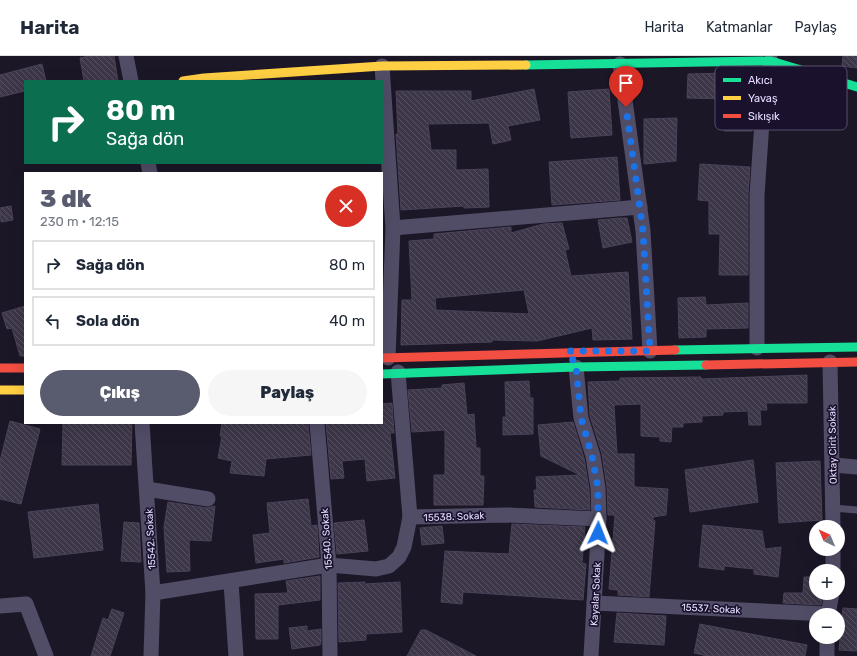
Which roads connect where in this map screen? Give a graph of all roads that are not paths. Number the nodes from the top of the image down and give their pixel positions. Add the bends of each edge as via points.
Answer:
1 (126, 56) edge
2 (748, 58) edge
3 (771, 61) junction
4 (620, 64) junction
5 (382, 66) junction
6 (770, 66) edge
7 (788, 66) edge
8 (131, 80) edge
9 (190, 80) edge
10 (383, 80) edge
11 (383, 81) edge
12 (847, 84) edge
13 (857, 87) edge
14 (761, 130) edge
15 (640, 207) junction
16 (393, 228) junction
17 (857, 347) edge
18 (757, 348) junction
19 (568, 351) junction
20 (650, 351) junction
21 (385, 358) edge
22 (830, 362) junction
23 (857, 362) edge
24 (576, 366) junction
25 (0, 368) edge
26 (24, 368) edge
27 (398, 372) junction
28 (383, 374) edge
29 (0, 390) edge
30 (24, 390) edge
31 (142, 424) edge
32 (317, 424) edge
33 (832, 465) junction
34 (857, 467) edge
35 (148, 489) junction
36 (208, 498) dead end
37 (833, 508) junction
38 (857, 510) edge
39 (410, 518) junction
40 (599, 519) junction
41 (833, 520) edge
42 (329, 565) junction
43 (231, 582) junction
44 (153, 593) junction
45 (594, 602) junction
46 (0, 606) edge
47 (809, 614) edge
48 (828, 644) edge
49 (46, 656) edge
50 (151, 656) edge
51 (236, 656) edge
52 (330, 656) edge
53 (591, 656) edge
54 (827, 656) edge

1 - 8 street
2 - 3 main road
2 - 4 main road
3 - 6 street
3 - 7 main road
4 - 5 main road
4 - 15 street
5 - 9 main road
5 - 10 street
11 - 16 street
12 - 13 main road
14 - 18 street via 757,195
15 - 16 street
15 - 20 street
16 - 21 street
17 - 18 main road
18 - 20 main road
19 - 20 main road
19 - 21 main road
19 - 24 main road
21 - 27 main road
22 - 23 main road
22 - 24 main road
22 - 33 street, Oktay Cirit Sokak
24 - 27 main road
24 - 40 street, Kayalar Sokak via 581,418 598,488
25 - 26 main road
27 - 28 main road
27 - 39 street
29 - 30 main road
31 - 35 street, 15542. Sokak
32 - 42 street, 15540. Sokak
33 - 34 street
33 - 37 street, Oktay Cirit Sokak
35 - 36 street
35 - 44 street, 15542. Sokak
37 - 38 lane
37 - 41 street, Oktay Cirit Sokak
39 - 40 street, 15538. Sokak via 506,514
39 - 42 street, 15538. Sokak via 404,547 399,557 389,566 376,569
40 - 45 street, Kayalar Sokak
42 - 43 street, 15538. Sokak
42 - 52 street, 15540. Sokak
43 - 44 street, 15538. Sokak
43 - 51 street
44 - 50 street, 15542. Sokak
45 - 47 street, 15537. Sokak
45 - 53 street, Kayalar Sokak
46 - 49 street via 26,604
48 - 54 street

